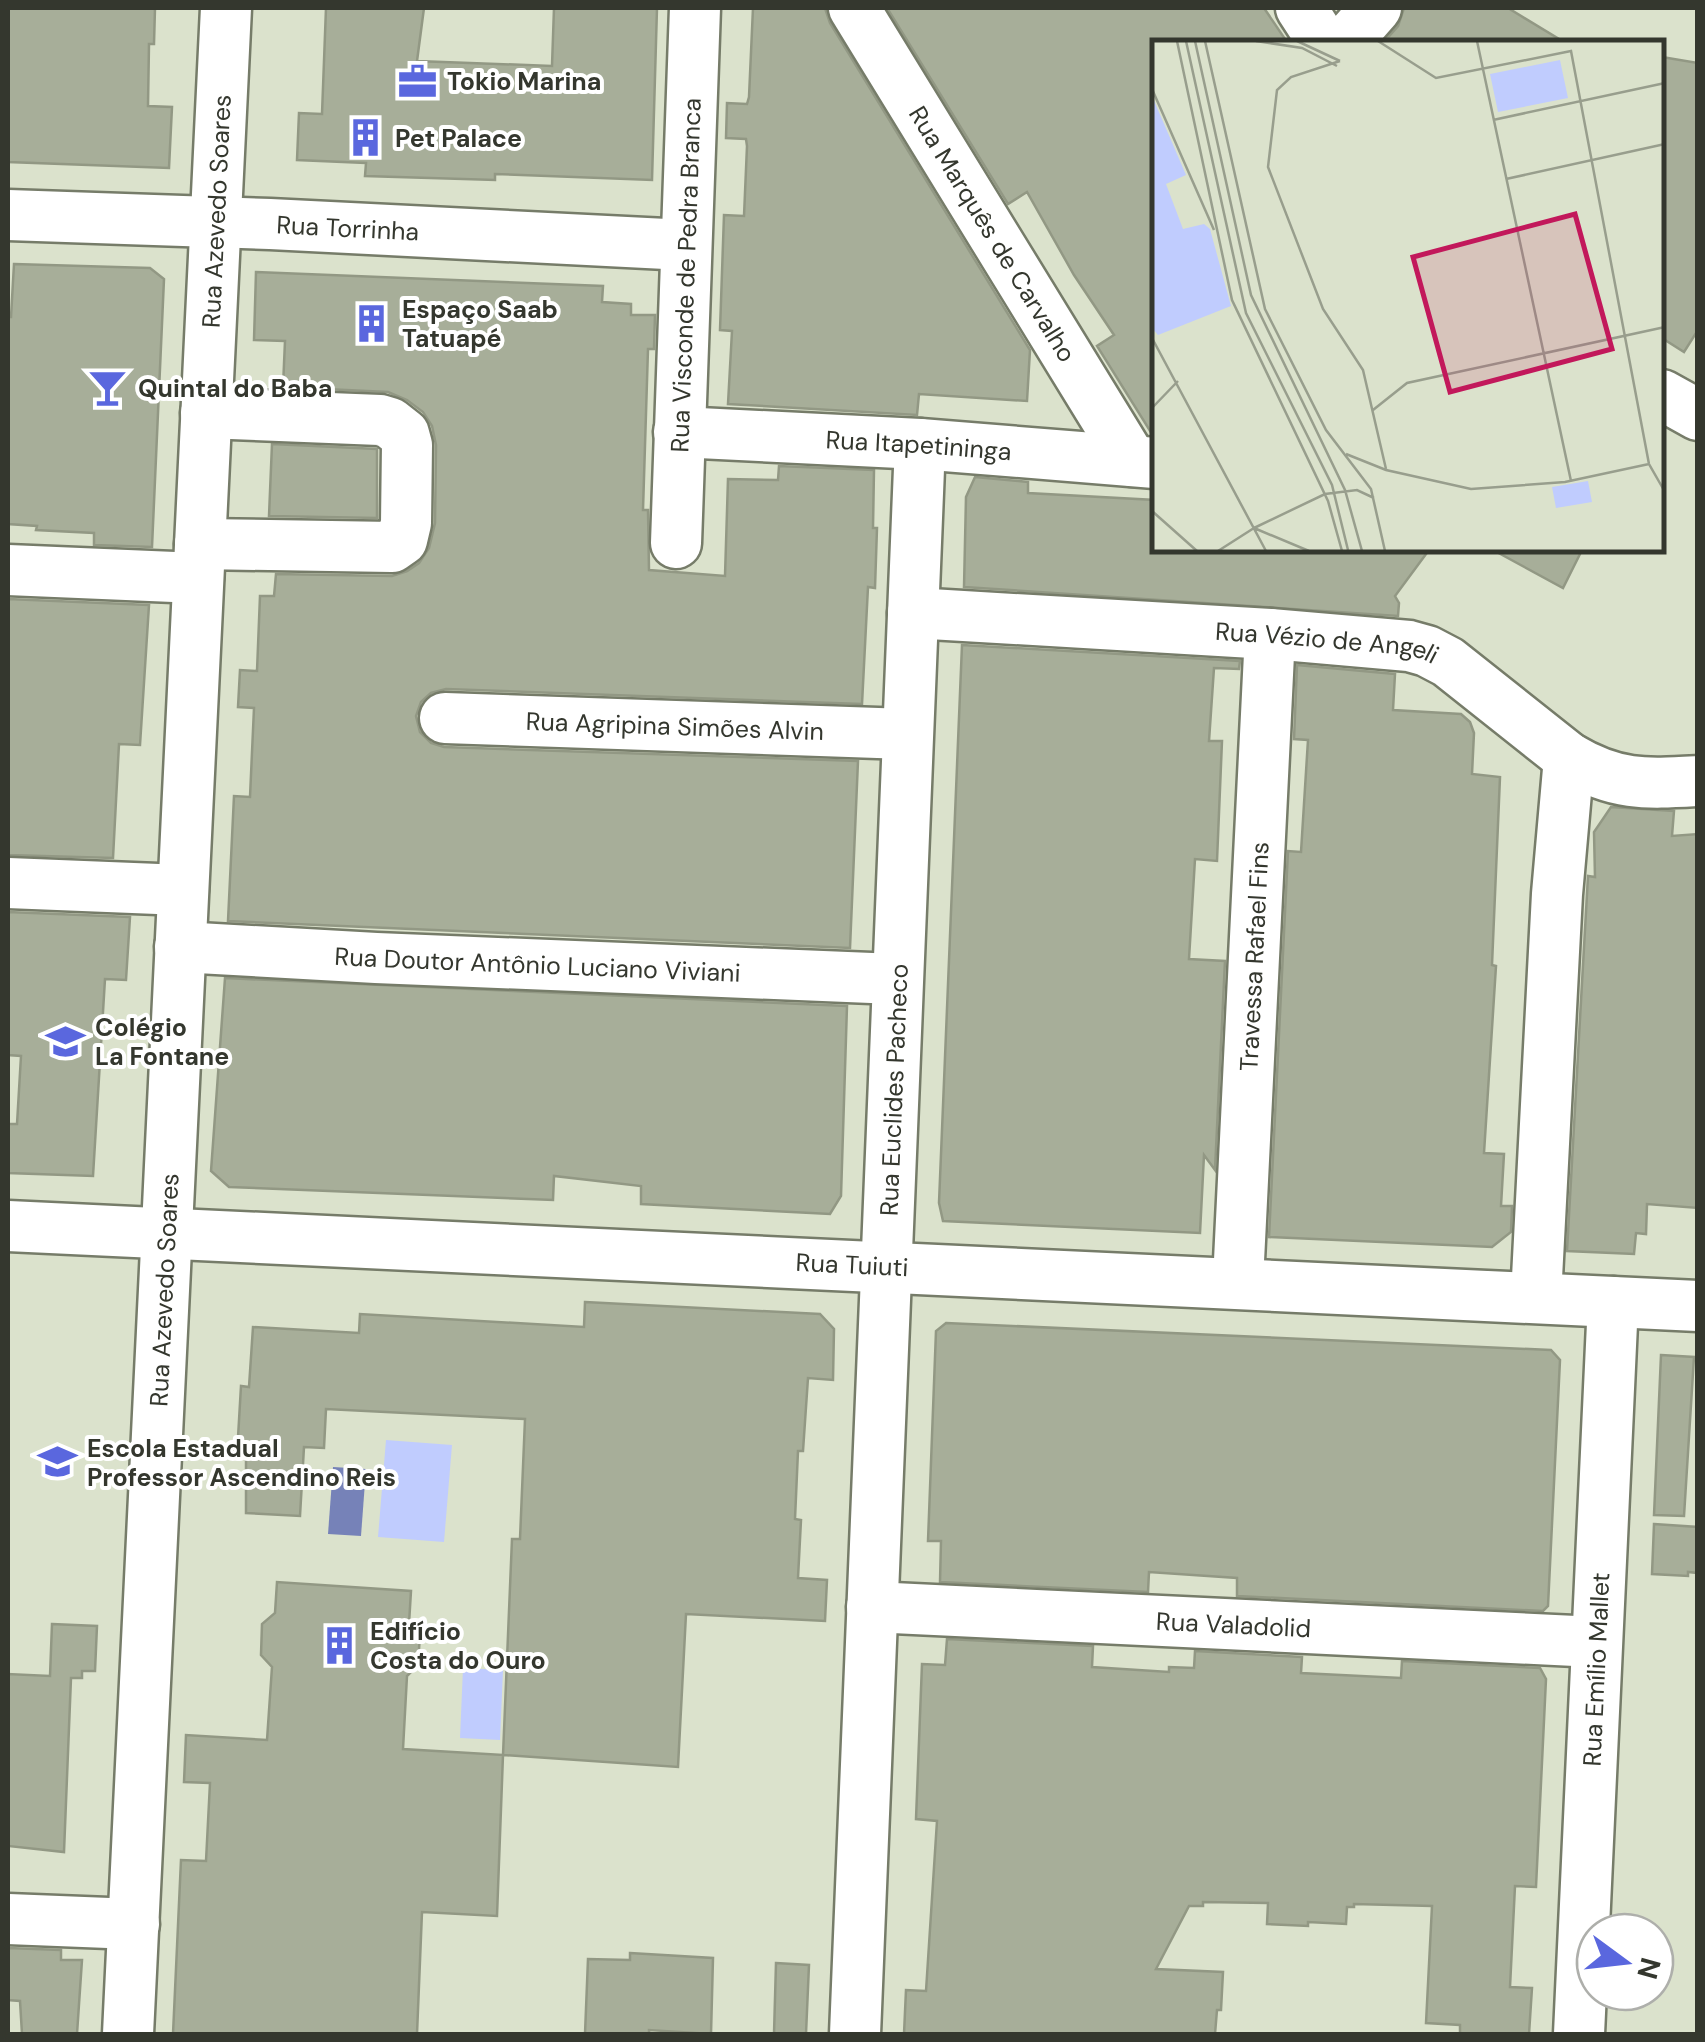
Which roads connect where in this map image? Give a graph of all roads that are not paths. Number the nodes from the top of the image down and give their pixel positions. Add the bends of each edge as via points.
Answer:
1 (226, 8) edge
2 (695, 8) edge
3 (854, 8) edge
4 (1301, 8) edge
5 (1376, 8) edge
6 (1322, 40) edge
7 (1348, 40) edge
8 (8, 215) edge
9 (216, 222) junction
10 (686, 246) junction
11 (1665, 398) edge
12 (206, 413) junction
13 (1698, 415) edge
14 (680, 432) junction
15 (920, 444) junction
16 (1144, 462) edge
17 (676, 544) dead end
18 (199, 561) junction
19 (8, 570) edge
20 (912, 613) junction
21 (1270, 634) junction
22 (445, 718) dead end
23 (906, 734) junction
24 (1569, 758) junction
25 (1698, 780) edge
26 (8, 882) edge
27 (183, 890) junction
28 (180, 946) junction
29 (896, 979) junction
30 (8, 1226) edge
31 (166, 1233) junction
32 (886, 1268) junction
33 (1238, 1281) junction
34 (1536, 1297) junction
35 (1613, 1302) junction
36 (1698, 1306) edge
37 (872, 1607) junction
38 (1596, 1642) junction
39 (8, 1919) edge
40 (134, 1924) junction
41 (128, 2034) edge
42 (855, 2034) edge
43 (1579, 2034) edge

1 - 9 street, Rua Azevedo Soares
2 - 10 street, Rua Visconde de Pedra Branca
3 - 16 street, Rua Marquês de Carvalho
4 - 6 street
5 - 7 street
8 - 9 street, Rua Torrinha
9 - 10 street, Rua Torrinha
9 - 12 street, Rua Azevedo Soares
10 - 14 street, Rua Visconde de Pedra Branca
11 - 13 street
12 - 18 street, Rua Azevedo Soares
12 - 18 street via 390,422 407,445 406,523 402,540 392,547
14 - 15 street, Rua Itapetininga
14 - 17 street, Rua Visconde de Pedra Branca
15 - 16 street, Rua Itapetininga
15 - 20 street, Rua Euclides Pacheco
18 - 19 street
18 - 27 street, Rua Azevedo Soares
20 - 21 street, Rua Vézio de Angeli
20 - 23 street, Rua Euclides Pacheco
21 - 24 street, Rua Vézio de Angeli via 1427,651
21 - 33 street, Travessa Rafael Fins
22 - 23 street, Rua Agripina Simões Alvin
23 - 29 street, Rua Euclides Pacheco
24 - 25 street, Rua Vézio de Angeli via 1623,782
24 - 34 street
26 - 27 street
27 - 28 street, Rua Azevedo Soares
28 - 29 street, Rua Doutor Antônio Luciano Viviani
28 - 31 street, Rua Azevedo Soares
29 - 32 street, Rua Euclides Pacheco
30 - 31 street, Rua Tuiuti
31 - 32 street, Rua Tuiuti
31 - 40 street, Rua Azevedo Soares
32 - 33 street, Rua Tuiuti
32 - 37 street, Rua Euclides Pacheco
33 - 34 street, Rua Tuiuti
34 - 35 street, Rua Tuiuti
35 - 36 street, Rua Tuiuti
35 - 38 street, Rua Emílio Mallet
37 - 38 street, Rua Valadolid
37 - 42 street, Rua Euclides Pacheco
38 - 43 street, Rua Emílio Mallet
39 - 40 street
40 - 41 street, Rua Azevedo Soares

